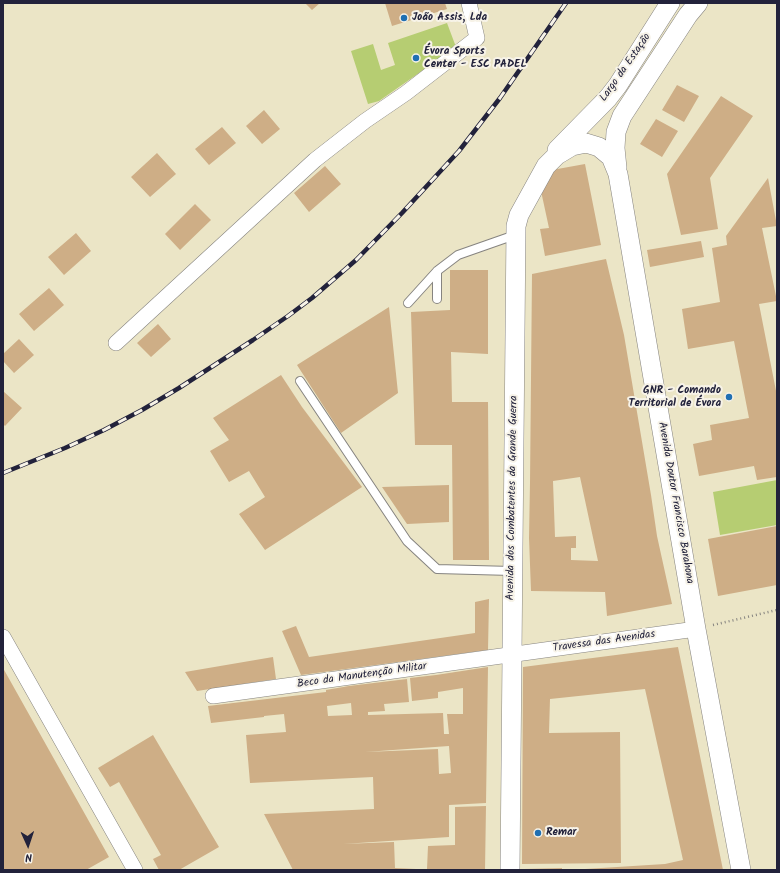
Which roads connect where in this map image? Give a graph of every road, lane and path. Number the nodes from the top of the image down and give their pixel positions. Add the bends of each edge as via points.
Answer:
1 (469, 3) edge
2 (670, 3) edge
3 (698, 3) edge
4 (572, 146) joint
5 (546, 166) junction
6 (618, 174) junction
7 (516, 235) junction
8 (437, 271) junction
9 (437, 299) dead end
10 (408, 302) dead end
11 (116, 343) dead end
12 (300, 381) dead end
13 (512, 571) junction
14 (777, 610) edge
15 (696, 629) junction
16 (3, 637) edge
17 (512, 655) junction
18 (213, 696) dead end
19 (135, 870) edge
20 (510, 870) edge
21 (741, 870) edge

1 - 11 street via 477,38 315,160
2 - 5 street, Largo da Estação via 611,93
3 - 6 street, Largo da Estação via 622,116 616,132
4 - 5 street, Avenida dos Combatentes da Grande Guerra via 557,155
4 - 6 street, Avenida Doutor Francisco Barahona via 586,143 599,147 611,157
5 - 7 street, Avenida dos Combatentes da Grande Guerra via 518,215
6 - 15 street, Avenida Doutor Francisco Barahona
7 - 8 lane via 458,255
7 - 13 street, Avenida dos Combatentes da Grande Guerra
8 - 9 lane
8 - 10 lane
12 - 13 lane via 407,541 437,569
13 - 17 street, Avenida dos Combatentes da Grande Guerra
14 - 15 path
15 - 17 street, Travessa das Avenidas
15 - 21 street, Avenida Doutor Francisco Barahona
16 - 19 street
17 - 18 street, Beco da Manutenção Militar
17 - 20 street, Avenida dos Combatentes da Grande Guerra

